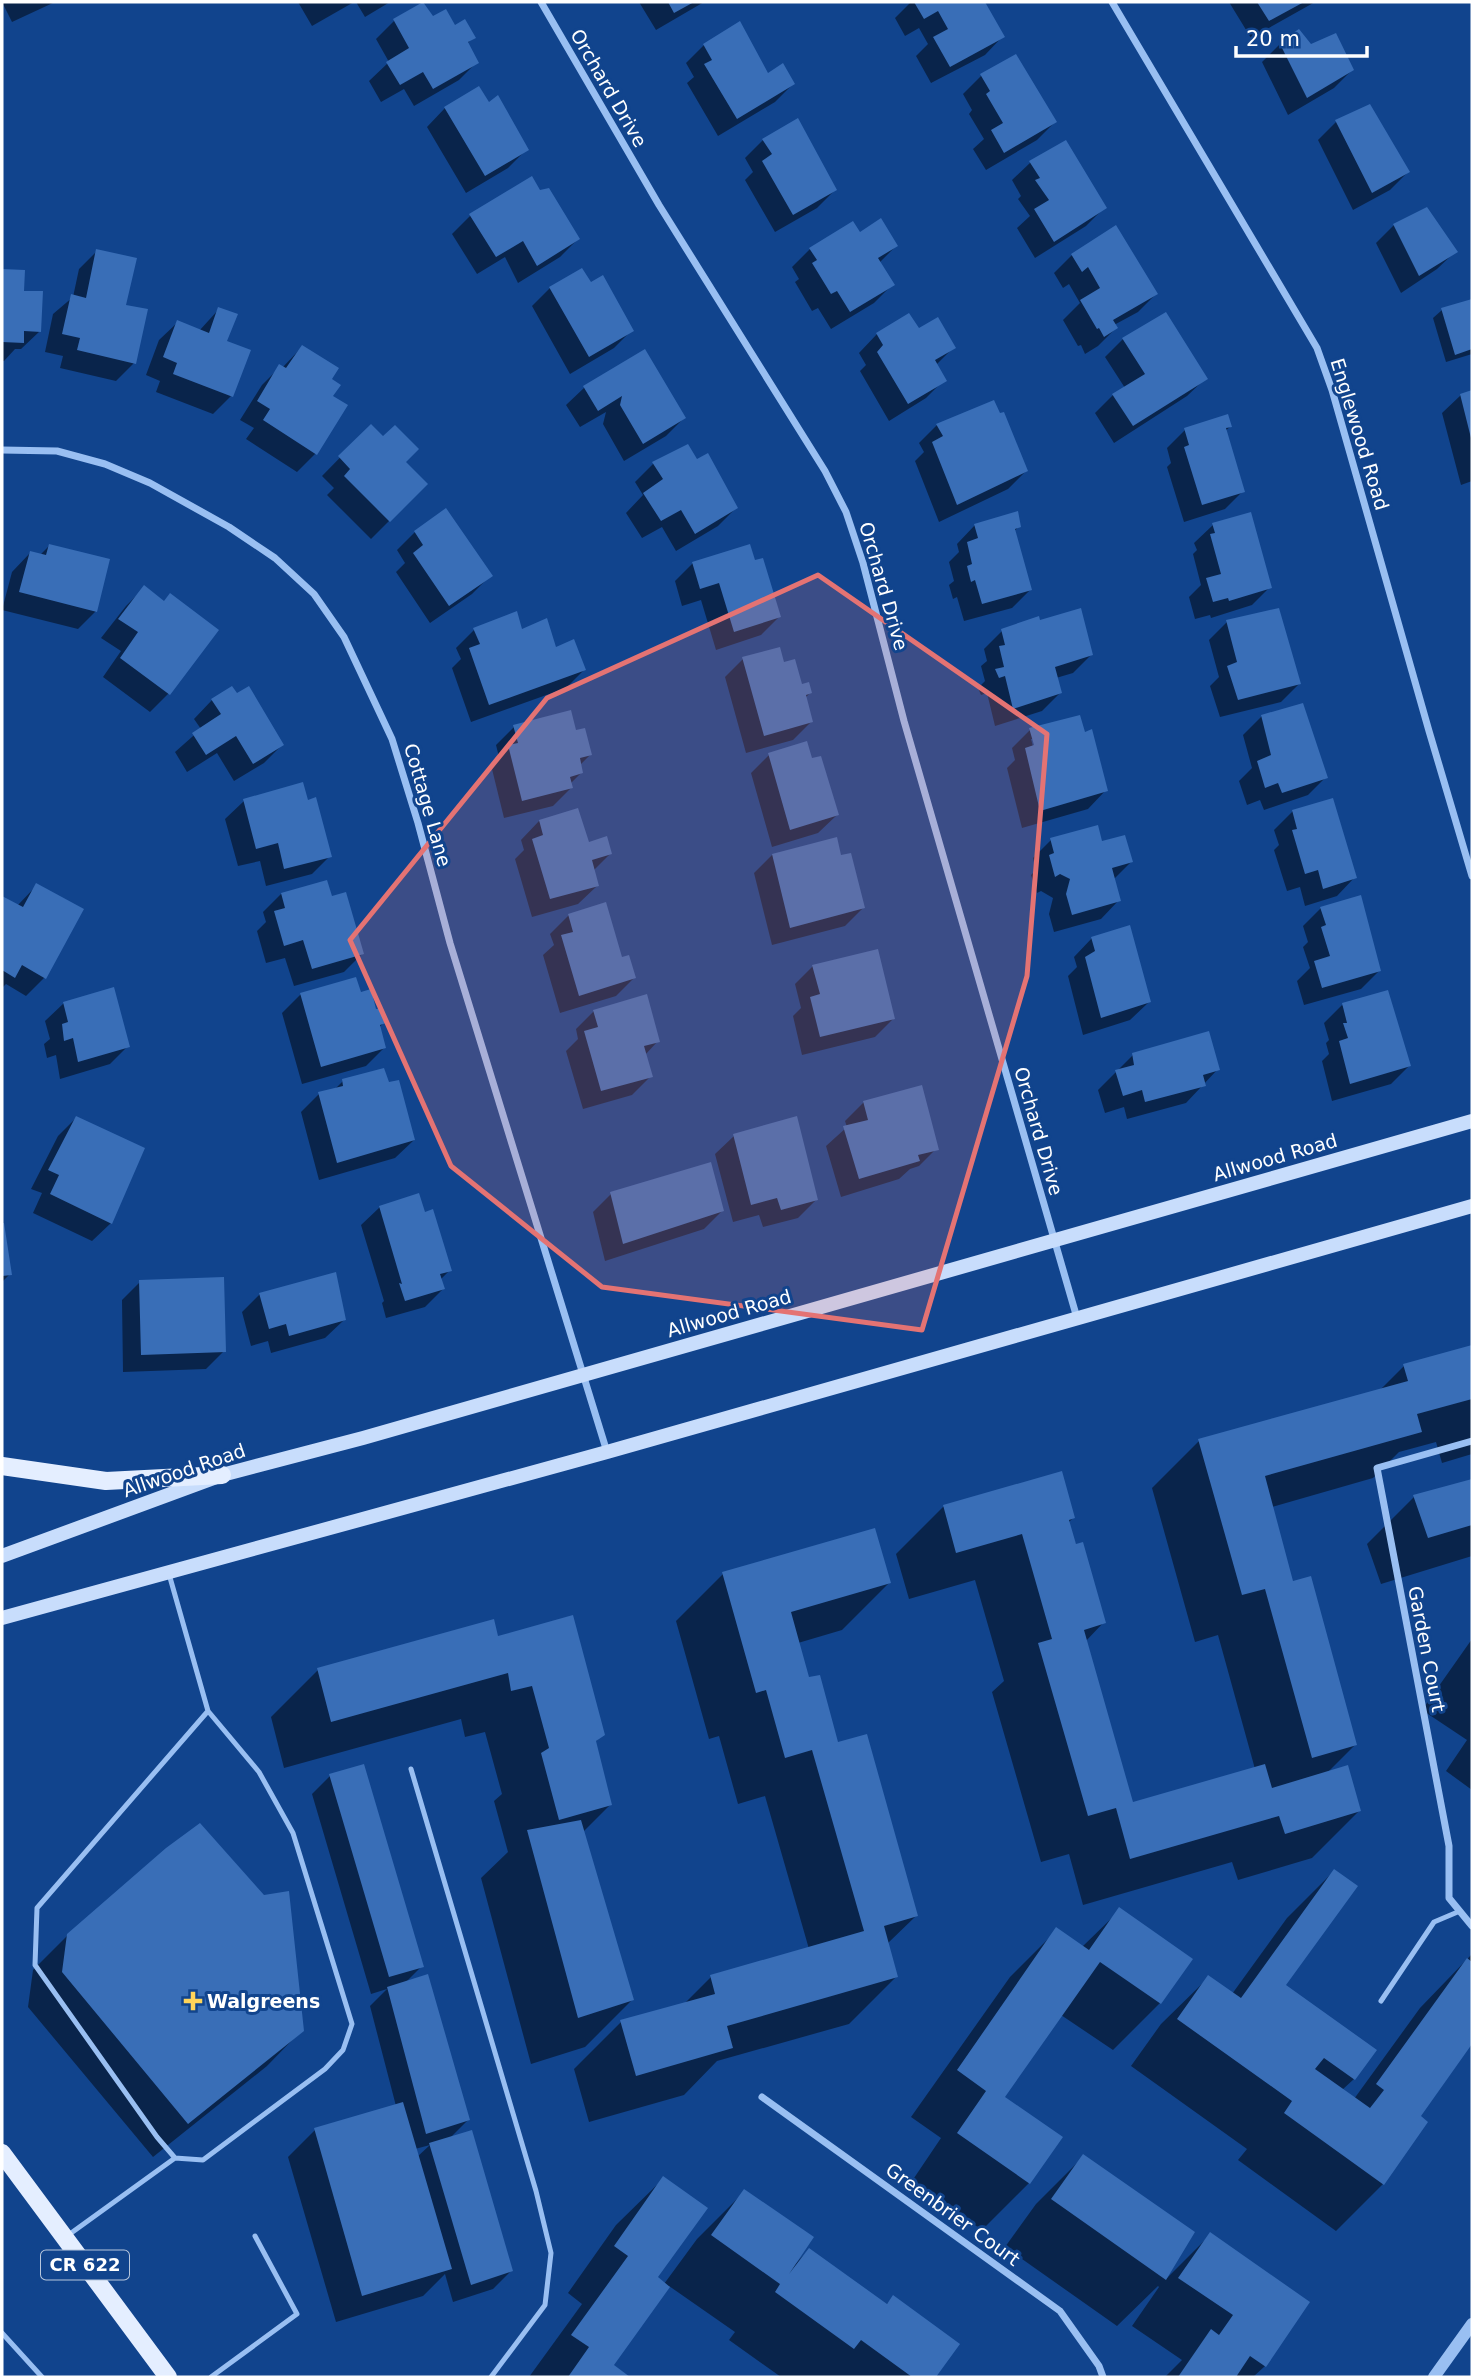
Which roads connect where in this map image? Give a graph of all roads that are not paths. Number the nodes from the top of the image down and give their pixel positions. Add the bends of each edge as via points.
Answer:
1 (541, 2) edge
2 (1112, 2) edge
3 (2, 450) edge
4 (1472, 876) edge
5 (1472, 1121) edge
6 (1472, 1206) edge
7 (1055, 1240) junction
8 (1077, 1318) junction
9 (584, 1375) junction
10 (1472, 1441) edge
11 (607, 1452) junction
12 (2, 1466) edge
13 (222, 1475) junction
14 (2, 1556) edge
15 (168, 1571) junction
16 (2, 1618) edge
17 (208, 1711) junction
18 (411, 1769) dead end
19 (1460, 1911) junction
20 (1472, 1926) edge
21 (1381, 2001) dead end
22 (762, 2097) dead end
23 (2, 2153) edge
24 (175, 2158) junction
25 (255, 2236) dead end
26 (64, 2238) junction
27 (1472, 2324) edge
28 (2, 2333) edge
29 (41, 2377) edge
30 (168, 2377) edge
31 (211, 2377) edge
32 (491, 2377) edge
33 (1103, 2377) edge
34 (1434, 2377) edge

1 - 7 street, Orchard Drive via 846,512
2 - 4 street, Englewood Road via 1317,348
3 - 9 street, Cottage Lane via 57,451 150,483 275,558 314,594 344,637 392,739 454,957
5 - 7 main road, Allwood Road
6 - 8 main road
7 - 8 street, Orchard Drive
7 - 9 main road, Allwood Road
8 - 11 main road
9 - 11 street, Cottage Lane
9 - 13 main road, Allwood Road
10 - 19 street, Garden Court via 1377,1468 1448,1846 1449,1898
11 - 15 main road
12 - 13 main road via 106,1481
13 - 14 main road, Allwood Road
15 - 16 main road
15 - 17 lane
17 - 24 lane via 37,1908 35,1965
17 - 24 lane via 258,1772 293,1833 352,2024 343,2050 325,2069 203,2160
18 - 32 lane via 551,2253 545,2305
19 - 20 street, Garden Court
19 - 21 lane via 1434,1922
22 - 33 street, Greenbrier Court via 1060,2311
23 - 26 main road, CR 622
24 - 26 lane
25 - 31 lane via 297,2314
26 - 30 main road, CR 622
27 - 34 street
28 - 29 lane

